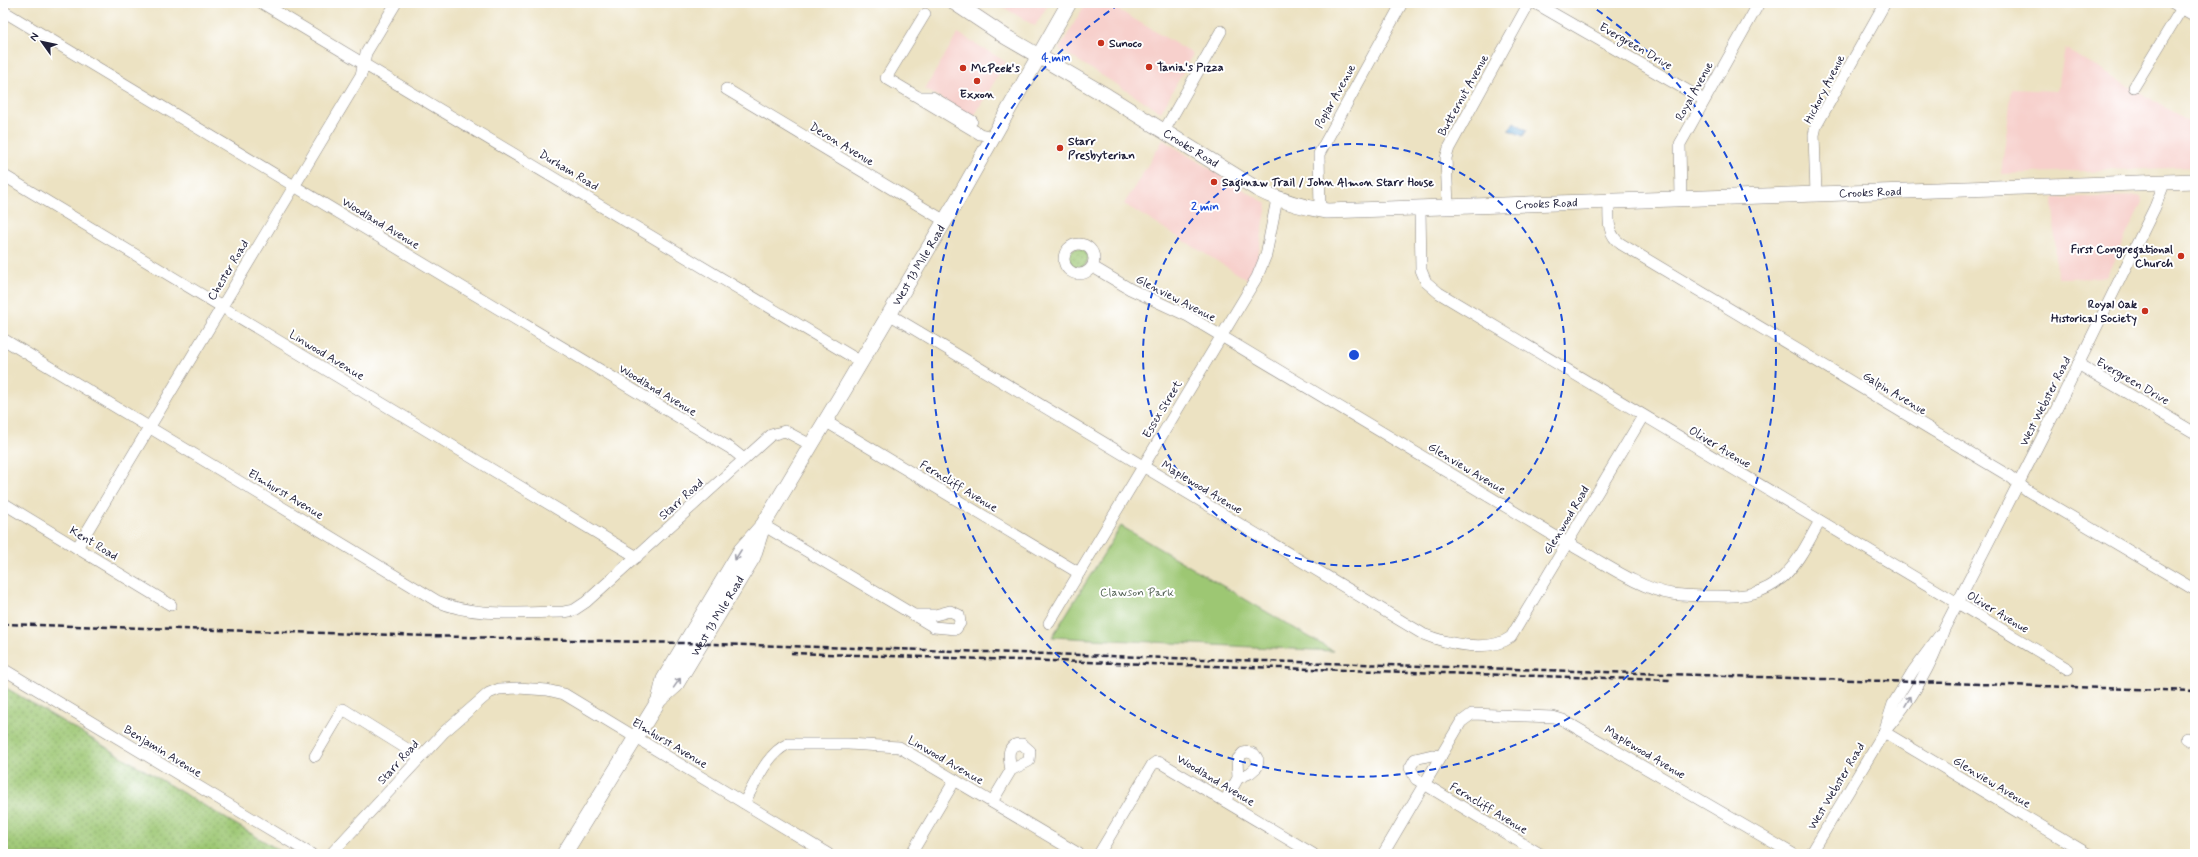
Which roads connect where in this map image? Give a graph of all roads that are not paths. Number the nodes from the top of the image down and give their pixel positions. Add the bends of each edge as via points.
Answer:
1 (262, 3) edge
2 (396, 3) edge
3 (955, 3) edge
4 (1069, 3) edge
5 (1402, 3) edge
6 (1529, 3) edge
7 (1535, 3) edge
8 (1759, 3) edge
9 (1885, 3) edge
10 (2180, 5) edge
11 (3, 11) edge
12 (925, 14) dead end
13 (2195, 16) edge
14 (1220, 31) dead end
15 (1038, 56) junction
16 (364, 63) junction
17 (2134, 87) dead end
18 (726, 89) dead end
19 (1704, 100) junction
20 (1164, 131) junction
21 (993, 137) junction
22 (3, 175) edge
23 (2195, 180) edge
24 (2162, 182) junction
25 (294, 186) junction
26 (1816, 194) junction
27 (1681, 198) junction
28 (1276, 199) junction
29 (1609, 201) junction
30 (1448, 206) junction
31 (1420, 208) junction
32 (1320, 210) junction
33 (946, 221) junction
34 (1093, 267) dead end
35 (221, 306) junction
36 (889, 314) junction
37 (1221, 336) junction
38 (3, 339) edge
39 (861, 362) junction
40 (2078, 364) junction
41 (1643, 416) junction
42 (825, 421) junction
43 (149, 427) junction
44 (2195, 433) edge
45 (811, 445) junction
46 (744, 459) junction
47 (1143, 467) junction
48 (2018, 484) junction
49 (3, 503) edge
50 (1820, 521) junction
51 (763, 525) junction
52 (1568, 543) junction
53 (77, 548) junction
54 (637, 557) junction
55 (1079, 573) junction
56 (2195, 590) edge
57 (1959, 604) junction
58 (171, 605) dead end
59 (574, 610) joint
60 (917, 615) dead end
61 (1049, 623) dead end
62 (1511, 637) joint
63 (3, 669) edge
64 (2068, 669) dead end
65 (489, 693) joint
66 (1884, 732) junction
67 (636, 737) junction
68 (315, 756) dead end
69 (1441, 756) junction
70 (420, 757) junction
71 (1011, 770) dead end
72 (1238, 778) dead end
73 (955, 780) junction
74 (1424, 784) junction
75 (1225, 801) junction
76 (992, 802) junction
77 (744, 803) junction
78 (567, 853) edge
79 (311, 854) edge
80 (331, 854) edge
81 (828, 854) edge
82 (911, 854) edge
83 (1079, 854) edge
84 (1099, 854) edge
85 (1313, 854) edge
86 (1382, 854) edge
87 (1540, 854) edge
88 (1792, 854) edge
89 (1811, 854) edge
90 (2088, 854) edge

1 - 16 street, Durham Road
2 - 16 street, Chester Road via 366,53
3 - 15 main road, Crooks Road
4 - 15 main road, West 13 Mile Road
5 - 32 street, Poplar Avenue via 1321,150 1318,162
6 - 30 street, Butternut Avenue via 1449,148 1446,158
7 - 19 street, Evergreen Drive
8 - 19 street, Royal Avenue
9 - 26 street, Hickory Avenue via 1816,126
10 - 13 street
10 - 17 street
11 - 25 street, Woodland Avenue
12 - 21 street via 886,78 920,97 932,97 984,128
14 - 20 street
15 - 20 main road, Crooks Road
15 - 21 main road, West 13 Mile Road
16 - 25 street, Chester Road via 361,75
16 - 39 street, Durham Road
18 - 33 street, Devon Avenue
19 - 27 street, Royal Avenue via 1680,144
20 - 28 main road, Crooks Road
21 - 33 main road, West 13 Mile Road
22 - 35 street, Linwood Avenue
23 - 24 main road, Crooks Road
24 - 26 main road, Crooks Road
24 - 40 street, West Webster Road via 2160,196
25 - 35 street, Chester Road
25 - 46 street, Woodland Avenue via 730,448
26 - 27 main road, Crooks Road
27 - 29 main road, Crooks Road
28 - 32 main road, Crooks Road via 1299,207
28 - 37 street, Essex Street via 1266,255 1260,271
29 - 30 main road, Crooks Road
29 - 48 street, Galpin Avenue via 1609,229 1616,241 2009,476
30 - 31 main road, Crooks Road
31 - 32 main road, Crooks Road
31 - 41 street, Oliver Avenue via 1421,270 1432,288
33 - 36 main road, West 13 Mile Road
34 - 37 street, Glenview Avenue
35 - 43 street, Chester Road
35 - 54 street, Linwood Avenue
36 - 39 main road, West 13 Mile Road
36 - 47 street, Maplewood Avenue
37 - 47 street, Essex Street
37 - 52 street, Glenview Avenue
38 - 43 street, Elmhurst Avenue
39 - 42 main road, West 13 Mile Road
40 - 44 street, Evergreen Drive
40 - 48 street, West Webster Road
41 - 50 street, Oliver Avenue
41 - 52 street, Glenwood Road
42 - 45 main road, West 13 Mile Road
42 - 55 street, Ferncliff Avenue
43 - 53 street, Chester Road
43 - 59 street, Elmhurst Avenue via 449,606 476,611
45 - 46 street, Starr Road via 792,433 778,431
45 - 51 main road, West 13 Mile Road
46 - 54 street, Starr Road
47 - 55 street, Essex Street
47 - 62 street, Maplewood Avenue via 1423,634 1441,641 1462,644 1498,644
48 - 56 street, Galpin Avenue
48 - 57 street, West Webster Road
49 - 53 street, Kent Road
50 - 52 street, Glenview Avenue via 1796,561 1783,577 1768,588 1745,595 1679,595 1657,590
50 - 57 street, Oliver Avenue
51 - 60 street
51 - 67 main road, West 13 Mile Road via 753,557 675,686 659,700
52 - 62 street, Glenwood Road
53 - 58 street, Kent Road
54 - 59 street, Starr Road
55 - 61 street, Essex Street
57 - 64 street, Oliver Avenue
57 - 66 street, West Webster Road via 1944,629 1936,654 1906,705
63 - 79 street, Benjamin Avenue
65 - 67 street, Elmhurst Avenue via 509,688 556,691
65 - 70 street, Starr Road via 444,732
66 - 89 street, West Webster Road
66 - 90 street, Glenview Avenue
67 - 77 street, Elmhurst Avenue
67 - 78 main road, West 13 Mile Road
68 - 70 street via 343,709
69 - 74 street
69 - 74 street via 1426,756 1412,761 1410,768 1414,776
69 - 88 street, Maplewood Avenue via 1461,722 1472,714 1563,720
70 - 80 street, Starr Road
71 - 76 street
72 - 75 street
73 - 76 street, Linwood Avenue
73 - 77 street, Linwood Avenue via 896,746 795,743 780,748 772,757
73 - 82 street
74 - 86 street
74 - 87 street, Ferncliff Avenue
75 - 84 street, Woodland Avenue via 1156,762
75 - 85 street, Woodland Avenue
76 - 83 street, Linwood Avenue
77 - 81 street, Elmhurst Avenue

